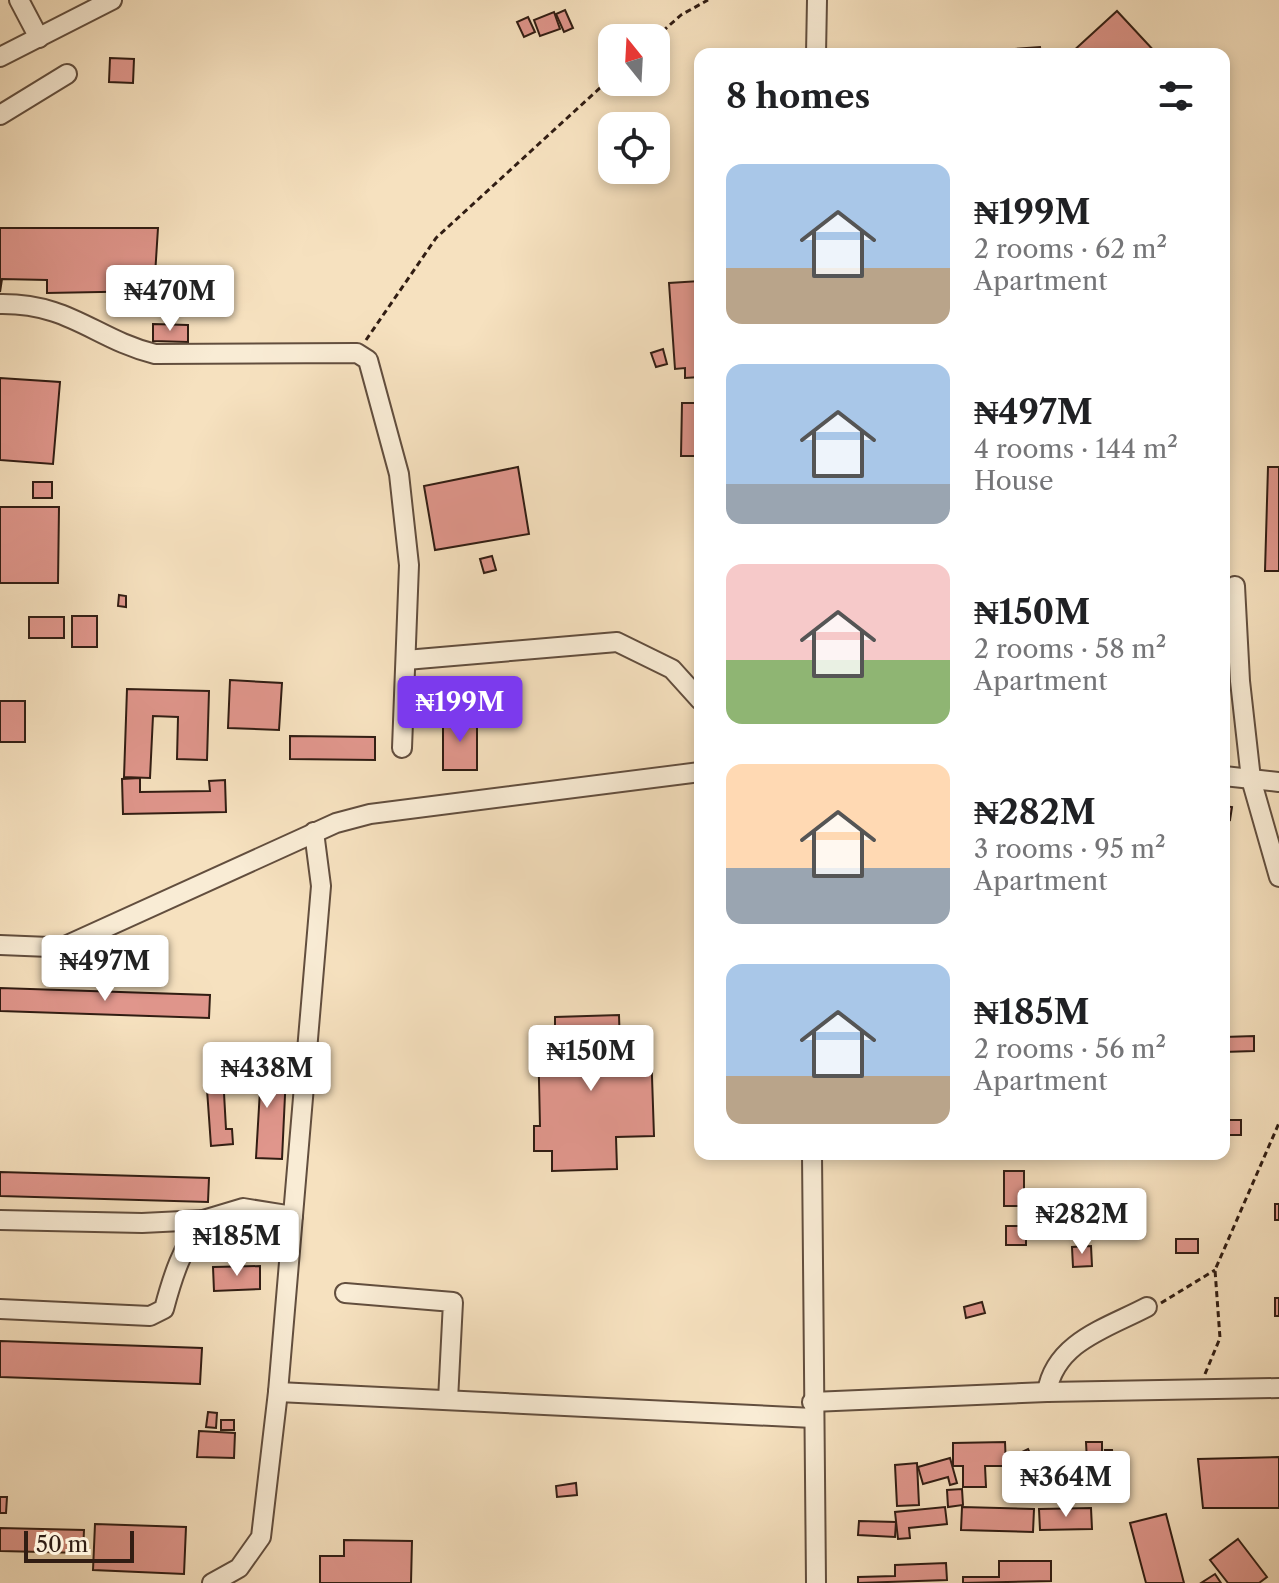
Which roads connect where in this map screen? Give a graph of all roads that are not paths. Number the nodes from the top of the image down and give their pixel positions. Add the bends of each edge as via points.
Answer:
1 (19, 0) edge
2 (112, 0) edge
3 (817, 0) edge
4 (39, 38) junction
5 (816, 48) edge
6 (0, 57) edge
7 (67, 74) dead end
8 (0, 115) edge
9 (0, 304) edge
10 (1235, 586) dead end
11 (406, 660) junction
12 (694, 693) edge
13 (402, 748) dead end
14 (694, 773) edge
15 (1230, 777) edge
16 (1251, 779) junction
17 (1279, 782) edge
18 (314, 832) junction
19 (1279, 877) edge
20 (0, 945) edge
21 (63, 947) junction
22 (148, 951) dead end
23 (812, 1160) edge
24 (293, 1216) junction
25 (0, 1220) edge
26 (203, 1220) junction
27 (345, 1293) dead end
28 (1147, 1307) road end
29 (0, 1309) edge
30 (1279, 1388) edge
31 (278, 1392) junction
32 (1047, 1392) junction
33 (448, 1400) junction
34 (812, 1410) junction
35 (212, 1583) edge
36 (816, 1583) edge

1 - 4 street
2 - 4 street
3 - 5 street
4 - 6 street
7 - 8 street
9 - 11 street via 31,304 59,312 155,354 357,353 368,360 399,474 409,565
10 - 16 street
11 - 12 street via 617,642 672,669
11 - 13 street
14 - 18 street via 370,814
15 - 16 street
16 - 17 street
16 - 19 street
18 - 21 street
18 - 24 street via 321,886
20 - 21 street
21 - 22 street
23 - 34 street
24 - 26 street via 243,1208
24 - 31 street
25 - 26 street
26 - 29 street via 174,1269 164,1309 150,1316
27 - 33 street via 453,1302
28 - 32 street via 1069,1349 1050,1371
30 - 32 street
31 - 33 street
31 - 35 street via 261,1537 239,1568
32 - 34 street
33 - 34 street
34 - 36 street

